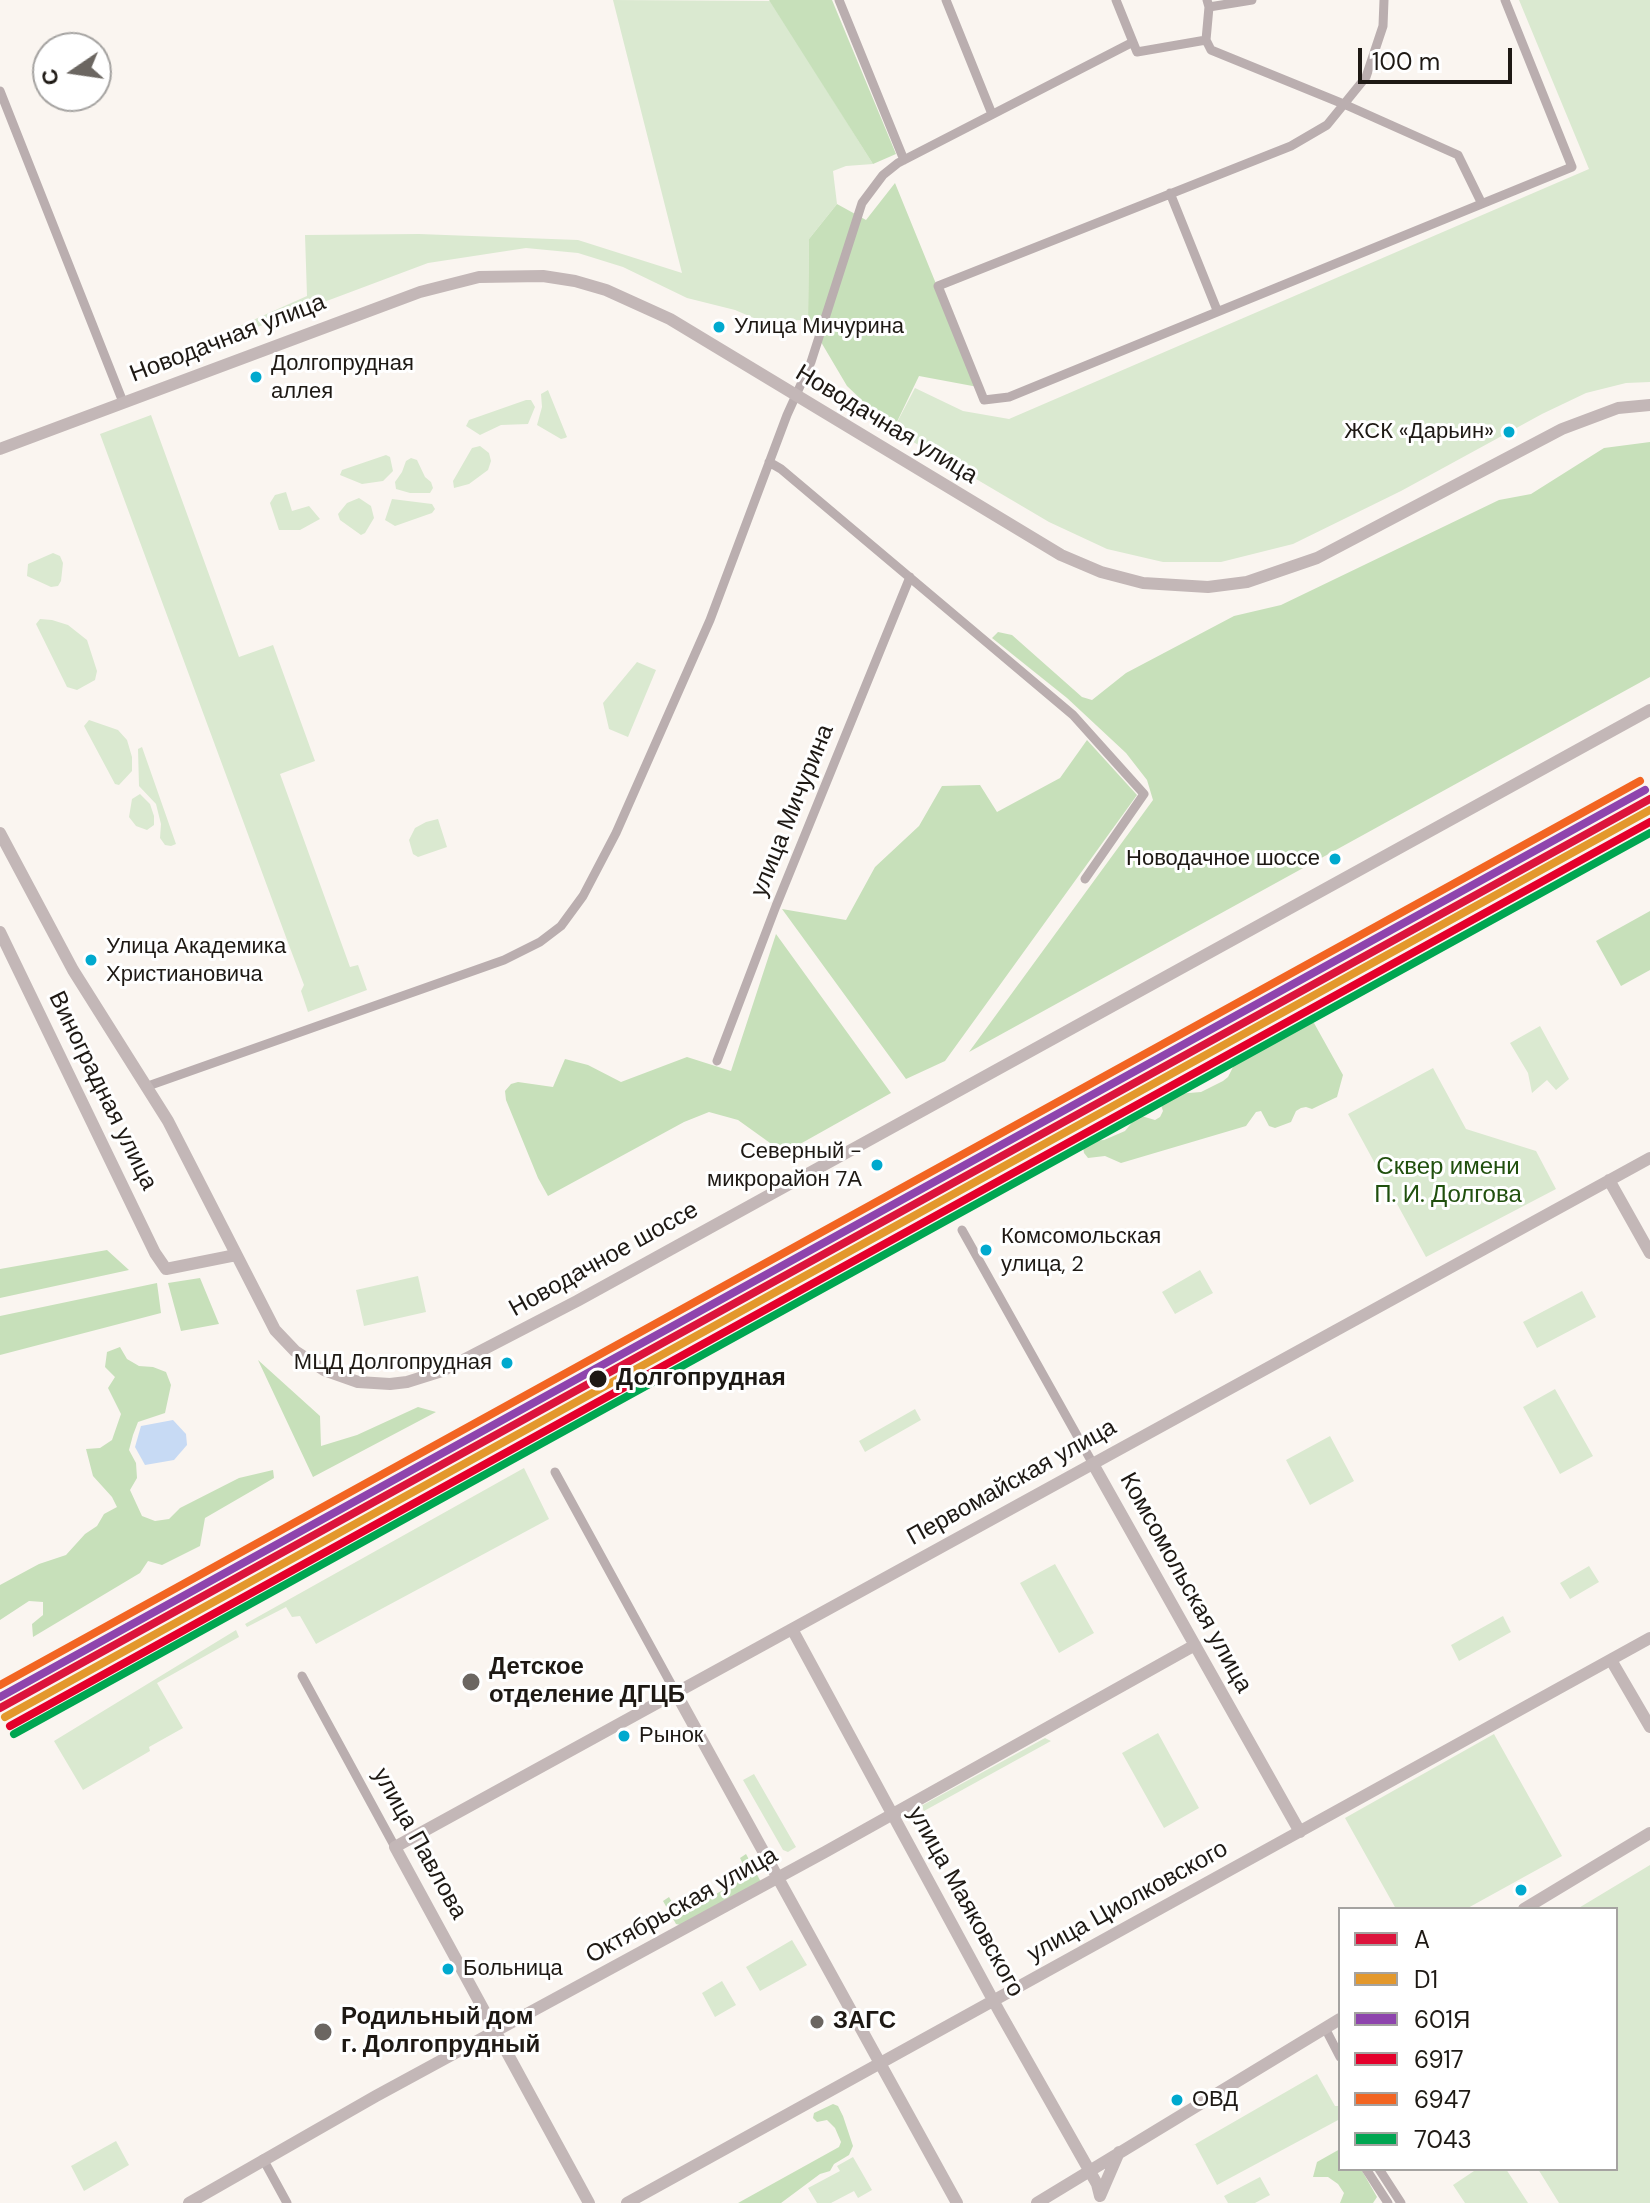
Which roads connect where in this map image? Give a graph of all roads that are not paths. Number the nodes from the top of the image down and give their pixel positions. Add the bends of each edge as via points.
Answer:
1 (839, 0) edge
2 (946, 0) edge
3 (1116, 0) edge
4 (1252, 0) edge
5 (1384, 0) edge
6 (1505, 0) edge
7 (1208, 3) edge
8 (1206, 40) junction
9 (1133, 42) junction
10 (0, 91) edge
11 (1346, 105) junction
12 (992, 114) junction
13 (901, 161) junction
14 (1170, 193) junction
15 (1482, 204) junction
16 (1217, 310) junction
17 (796, 396) junction
18 (123, 402) junction
19 (1650, 405) edge
20 (0, 449) edge
21 (769, 462) junction
22 (910, 577) junction
23 (1650, 710) edge
24 (0, 833) edge
25 (1085, 879) dead end
26 (0, 932) edge
27 (717, 1061) dead end
28 (148, 1086) junction
29 (1650, 1158) edge
30 (1609, 1180) junction
31 (962, 1230) dead end
32 (1650, 1253) edge
33 (236, 1255) junction
34 (1093, 1464) junction
35 (555, 1472) dead end
36 (792, 1629) junction
37 (1650, 1638) edge
38 (1195, 1645) junction
39 (1611, 1660) junction
40 (302, 1676) dead end
41 (676, 1693) junction
42 (1650, 1727) edge
43 (893, 1815) junction
44 (1300, 1832) junction
45 (1650, 1833) edge
46 (395, 1847) junction
47 (778, 1878) junction
48 (1527, 1907) edge
49 (994, 2002) junction
50 (1338, 2020) edge
51 (1325, 2028) junction
52 (496, 2031) junction
53 (1338, 2053) edge
54 (881, 2065) junction
55 (1119, 2152) junction
56 (263, 2159) junction
57 (1088, 2171) junction
58 (1367, 2171) edge
59 (1380, 2171) edge
60 (1099, 2199) edge
61 (189, 2203) edge
62 (287, 2203) edge
63 (589, 2203) edge
64 (627, 2203) edge
65 (957, 2203) edge
66 (1037, 2203) edge
67 (1388, 2203) edge
68 (1401, 2203) edge

1 - 13 street
2 - 12 street
3 - 9 street
4 - 7 street
5 - 11 street via 1375,55
6 - 15 street via 1572,167
7 - 8 street
8 - 9 street via 1137,52
8 - 11 street via 1211,50
9 - 12 street
10 - 18 street
11 - 14 street via 1327,125 1291,146
11 - 15 street via 1458,155
12 - 13 street
13 - 17 street via 862,203
14 - 16 street
14 - 16 street via 938,286 978,395 984,400 1009,397
15 - 16 street
17 - 18 street, Новодачная улица via 637,302 575,281 510,275 420,292
17 - 19 street, Новодачная улица via 1061,555 1120,578 1186,587 1247,582 1293,568 1562,429 1618,408
17 - 21 street
18 - 20 street, Новодачная улица
21 - 22 street
21 - 28 street via 667,722 583,896 552,935 504,960
22 - 25 street via 1073,715 1144,794
22 - 27 street, улица Мичурина
23 - 33 street, Новодачное шоссе via 442,1371 407,1382 373,1384 307,1361 283,1340
24 - 28 street via 66,958
26 - 33 street, Виноградная улица via 166,1269
28 - 33 street
29 - 30 street, Первомайская улица
30 - 32 street
30 - 34 street, Первомайская улица
31 - 34 street, Комсомольская улица
34 - 36 street, Первомайская улица
34 - 38 street, Комсомольская улица
35 - 41 street
36 - 41 street, Первомайская улица
36 - 43 street, улица Маяковского
37 - 39 street, улица Циолковского
38 - 43 street, Октябрьская улица
38 - 44 street, Комсомольская улица
39 - 42 street
39 - 44 street, улица Циолковского
40 - 46 street, улица Павлова
41 - 46 street, Первомайская улица
41 - 47 street
43 - 47 street, Октябрьская улица
43 - 49 street, улица Маяковского
44 - 49 street, улица Циолковского
45 - 48 street
46 - 52 street, улица Павлова
47 - 52 street, Октябрьская улица
47 - 54 street
49 - 54 street, улица Циолковского
49 - 57 street, улица Маяковского
50 - 51 street
51 - 53 street
51 - 55 street
52 - 56 street, Октябрьская улица
52 - 63 street, улица Павлова
54 - 64 street, улица Циолковского
54 - 65 street
55 - 57 street
55 - 60 street
56 - 61 street, Октябрьская улица
56 - 62 street
57 - 60 street, улица Маяковского
57 - 66 street
58 - 67 street
59 - 68 street

